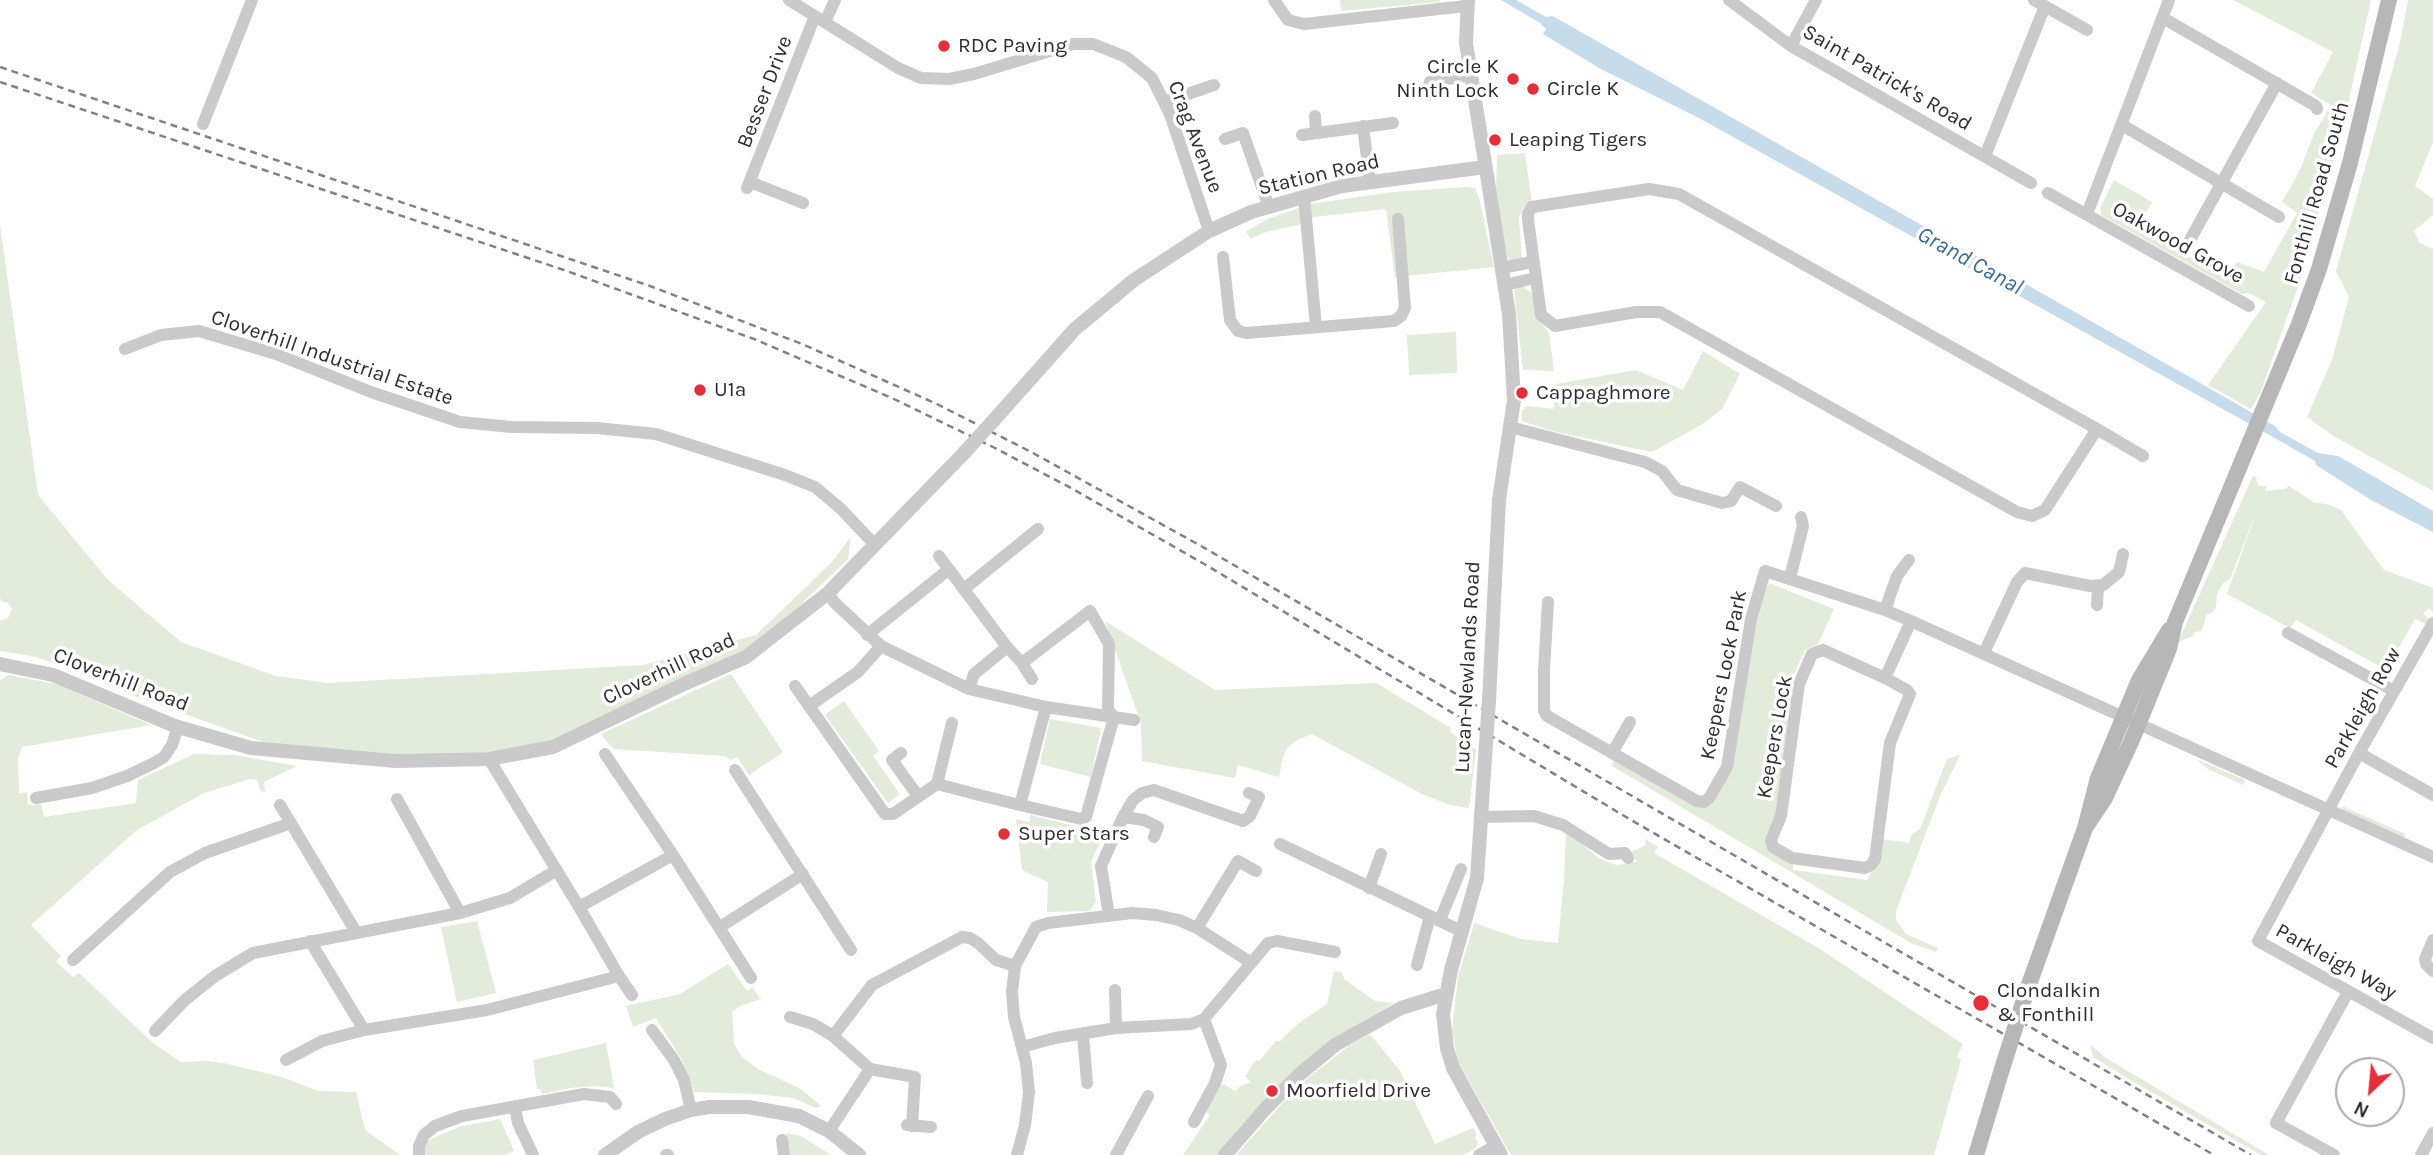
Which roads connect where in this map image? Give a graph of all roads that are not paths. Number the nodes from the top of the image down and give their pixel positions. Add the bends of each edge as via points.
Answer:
1 (252, 0) edge
2 (789, 0) edge
3 (835, 0) edge
4 (1274, 0) edge
5 (1729, 0) edge
6 (1816, 0) edge
7 (2169, 0) edge
8 (2389, 0) edge
9 (1467, 3) edge
10 (2040, 3) edge
11 (2163, 18) junction
12 (820, 19) junction
13 (2087, 30) dead end
14 (1791, 46) junction
15 (1471, 75) junction
16 (2277, 83) junction
17 (1214, 85) dead end
18 (1428, 95) dead end
19 (1164, 102) junction
20 (2317, 109) dead end
21 (1315, 117) dead end
22 (1393, 123) dead end
23 (203, 124) dead end
24 (2122, 125) junction
25 (1363, 126) junction
26 (1317, 133) junction
27 (1302, 135) dead end
28 (1224, 139) dead end
29 (1985, 156) junction
30 (1485, 167) junction
31 (1370, 182) junction
32 (2031, 183) dead end
33 (2223, 184) junction
34 (2048, 193) dead end
35 (1304, 196) junction
36 (803, 203) dead end
37 (1269, 207) junction
38 (2087, 214) junction
39 (2279, 217) dead end
40 (1398, 219) dead end
41 (1209, 231) junction
42 (2190, 240) dead end
43 (1223, 257) dead end
44 (1532, 262) junction
45 (1502, 268) junction
46 (1535, 278) junction
47 (1505, 285) junction
48 (2249, 306) dead end
49 (1317, 327) junction
50 (125, 349) dead end
51 (1510, 427) junction
52 (2097, 429) junction
53 (2143, 456) dead end
54 (1776, 506) dead end
55 (1801, 517) dead end
56 (1038, 529) dead end
57 (875, 545) junction
58 (2123, 554) dead end
59 (939, 556) dead end
60 (1909, 560) dead end
61 (948, 570) junction
62 (1790, 578) junction
63 (2098, 586) junction
64 (964, 589) junction
65 (828, 593) junction
66 (1548, 602) dead end
67 (2096, 604) dead end
68 (1885, 610) junction
69 (1911, 621) junction
70 (2433, 623) edge
71 (2288, 633) dead end
72 (867, 635) junction
73 (881, 646) junction
74 (1007, 647) junction
75 (1984, 653) junction
76 (1022, 663) junction
77 (0, 664) edge
78 (1885, 678) junction
79 (1032, 679) dead end
80 (795, 686) dead end
81 (969, 689) junction
82 (2394, 691) junction
83 (809, 706) junction
84 (1046, 707) junction
85 (1114, 717) junction
86 (1135, 720) dead end
87 (2131, 721) junction
88 (1630, 722) dead end
89 (952, 723) dead end
90 (178, 727) junction
91 (901, 753) dead end
92 (1612, 753) junction
93 (2359, 753) junction
94 (605, 754) dead end
95 (489, 759) junction
96 (735, 770) dead end
97 (937, 784) junction
98 (1249, 793) dead end
99 (2433, 795) edge
100 (918, 796) junction
101 (36, 798) dead end
102 (397, 799) dead end
103 (280, 805) dead end
104 (1020, 805) junction
105 (2329, 811) junction
106 (1123, 817) junction
107 (1480, 817) junction
108 (291, 823) junction
109 (1154, 837) dead end
110 (1280, 844) dead end
111 (1381, 854) dead end
112 (673, 855) junction
113 (2433, 857) edge
114 (1628, 858) dead end
115 (1461, 869) dead end
116 (557, 870) junction
117 (1256, 871) dead end
118 (803, 874) junction
119 (1369, 888) junction
120 (579, 906) junction
121 (460, 913) junction
122 (1109, 916) junction
123 (1435, 918) junction
124 (720, 927) junction
125 (1197, 928) junction
126 (356, 932) junction
127 (1463, 932) junction
128 (2433, 940) edge
129 (310, 941) junction
130 (2258, 941) joint
131 (851, 950) dead end
132 (1335, 952) dead end
133 (73, 960) dead end
134 (1250, 962) junction
135 (1417, 965) dead end
136 (1014, 966) junction
137 (2433, 971) edge
138 (619, 976) junction
139 (751, 978) dead end
140 (1115, 990) dead end
141 (2348, 992) junction
142 (1446, 993) junction
143 (632, 995) dead end
144 (790, 1017) dead end
145 (1204, 1019) junction
146 (1116, 1028) junction
147 (364, 1030) junction
148 (652, 1030) dead end
149 (155, 1031) dead end
150 (1083, 1034) junction
151 (834, 1036) junction
152 (2433, 1038) edge
153 (1022, 1046) junction
154 (286, 1060) dead end
155 (870, 1069) junction
156 (1087, 1083) dead end
157 (1148, 1096) dead end
158 (616, 1104) dead end
159 (514, 1107) junction
160 (691, 1110) junction
161 (1194, 1122) dead end
162 (931, 1128) dead end
163 (829, 1131) junction
164 (2433, 1133) edge
165 (782, 1140) dead end
166 (1498, 1150) edge
167 (419, 1155) edge
168 (533, 1155) edge
169 (605, 1155) edge
170 (785, 1155) edge
171 (859, 1155) edge
172 (1017, 1155) edge
173 (1116, 1155) edge
174 (1225, 1155) edge
175 (1479, 1155) edge
176 (1976, 1155) edge
177 (2334, 1155) edge
178 (2421, 1155) edge

1 - 23 street
2 - 12 street, Crag Avenue
3 - 12 street, Besser Drive
4 - 9 street via 1289,20 1304,24
5 - 14 street, Saint Patrick's Road
6 - 14 street
7 - 11 street, Oakwood Grove
8 - 87 main road, Fonthill Road South via 2319,269 2175,622 2138,680
9 - 15 street, Lucan-Newlands Road
10 - 13 street
10 - 29 street
11 - 16 street
11 - 24 street, Oakwood Grove
12 - 19 street, Crag Avenue via 921,78 949,79 1064,45 1093,44 1137,64 1152,78
12 - 36 street, Besser Drive via 749,185
14 - 29 street, Saint Patrick's Road
15 - 18 street via 1430,82
15 - 30 street, Lucan-Newlands Road
16 - 20 street
16 - 33 street, Oakwood Grove
17 - 19 street
19 - 41 street, Crag Avenue
21 - 26 street
22 - 25 street
24 - 33 street
24 - 38 street, Oakwood Grove
25 - 26 street
25 - 31 street
26 - 27 street
28 - 37 street via 1243,133
29 - 32 street, Saint Patrick's Road
30 - 31 street, Station Road
30 - 45 street, Lucan-Newlands Road
31 - 35 street, Station Road
33 - 39 street
33 - 42 street, Oakwood Grove
34 - 38 street, Oakwood Grove
35 - 37 street, Station Road
35 - 49 street
37 - 41 street, Station Road
38 - 48 street, Oakwood Grove
40 - 49 street via 1405,308 1401,316 1394,321
41 - 57 street, Cloverhill Road, bridge via 1134,280 1075,329
43 - 49 street via 1230,320 1238,331
44 - 45 street
44 - 46 street
44 - 52 street via 1528,220 1532,208 1649,189 1679,194
45 - 47 street, Lucan-Newlands Road
46 - 47 street
46 - 52 street via 1541,315 1555,326 1660,312 2017,512 2032,516 2045,510
47 - 51 street, Lucan-Newlands Road via 1514,400
50 - 57 street, Cloverhill Industrial Estate via 160,335 199,331 306,364 460,422 656,434 815,487
51 - 54 street via 1645,462 1662,471 1677,489 1722,503 1731,501 1740,487
51 - 107 street, Lucan-Newlands Road, bridge via 1499,500
52 - 53 street
55 - 62 street via 1803,526
56 - 64 street
57 - 65 street, Cloverhill Road
58 - 63 street via 2119,572
59 - 61 street
60 - 68 street via 1897,576
61 - 64 street
61 - 72 street
62 - 68 street
62 - 92 street, Keepers Lock Park via 1765,570 1751,619 1727,767 1709,798 1697,801
63 - 67 street
63 - 75 street via 2025,573
64 - 74 street
65 - 72 street
65 - 95 street, Cloverhill Road via 746,657 554,747
66 - 92 street, Keepers Lock Park via 1547,716
68 - 69 street
69 - 75 street
69 - 78 street
70 - 82 street, Parkleigh Row
71 - 82 street
72 - 73 street
73 - 81 street
73 - 83 street via 858,671
74 - 76 street
74 - 81 street via 974,674
75 - 87 street
76 - 79 street
76 - 85 street via 1090,611 1108,644 1108,709
77 - 90 street, Cloverhill Road via 53,675
78 - 78 street, Keepers Lock via 1823,650 1812,654 1799,684 1773,847 1793,858 1865,868 1875,859 1890,743 1910,699 1908,690
80 - 83 street
81 - 84 street
82 - 93 street, Parkleigh Row
83 - 100 street via 885,814 893,814
84 - 85 street
84 - 104 street
85 - 86 street
85 - 104 street via 1086,817
87 - 105 street
87 - 176 main road, Fonthill Road South, bridge via 2105,798 2085,828 2026,993
88 - 92 street
89 - 97 street
90 - 95 street, Cloverhill Road via 251,748 396,761
90 - 101 street via 164,757 154,763 92,788
91 - 100 street via 892,760
93 - 99 street
93 - 105 street, Parkleigh Row
94 - 112 street
95 - 116 street
96 - 118 street
97 - 100 street
97 - 104 street
98 - 106 street via 1259,797 1243,821 1154,790 1133,800
102 - 121 street
103 - 108 street
105 - 113 street
105 - 130 street, Parkleigh Row
106 - 109 street via 1158,827
106 - 122 street via 1101,866
107 - 114 street via 1534,816 1563,825 1609,854 1625,853
107 - 127 street, Lucan-Newlands Road via 1477,878
108 - 126 street
108 - 133 street via 205,853 170,872
110 - 119 street
111 - 119 street
112 - 120 street
112 - 124 street
115 - 123 street
116 - 120 street
116 - 121 street via 510,898
117 - 125 street via 1238,860
118 - 124 street
118 - 131 street
119 - 123 street
120 - 138 street
121 - 126 street
122 - 125 street via 1156,915
122 - 136 street via 1036,927
123 - 127 street
123 - 135 street
124 - 139 street
125 - 134 street
126 - 129 street
127 - 142 street, Lucan-Newlands Road
128 - 137 street via 2425,959
129 - 147 street
129 - 149 street via 253,953 215,976
130 - 141 street, Parkleigh Way
132 - 134 street via 1277,941 1268,943
134 - 145 street
136 - 151 street via 996,960 970,938 962,937 872,985
136 - 153 street via 1014,1017
138 - 143 street
138 - 147 street via 486,1010
140 - 146 street
141 - 152 street, Parkleigh Way
141 - 177 street via 2276,1123
142 - 166 street, Lucan-Newlands Road via 1443,1014 1449,1055
142 - 174 street via 1401,1008 1335,1045 1267,1107
144 - 151 street
145 - 146 street via 1191,1024
145 - 161 street via 1221,1065
146 - 150 street
147 - 154 street via 321,1041
148 - 160 street via 684,1080
150 - 153 street
150 - 156 street
151 - 155 street
153 - 172 street via 1029,1093
155 - 162 street via 915,1077 909,1125
155 - 163 street
157 - 173 street
158 - 159 street via 610,1097 584,1094
159 - 167 street via 435,1126 424,1135
159 - 168 street
160 - 163 street via 748,1107 799,1116
160 - 169 street via 638,1132
163 - 171 street
164 - 178 street
165 - 170 street
166 - 175 street

